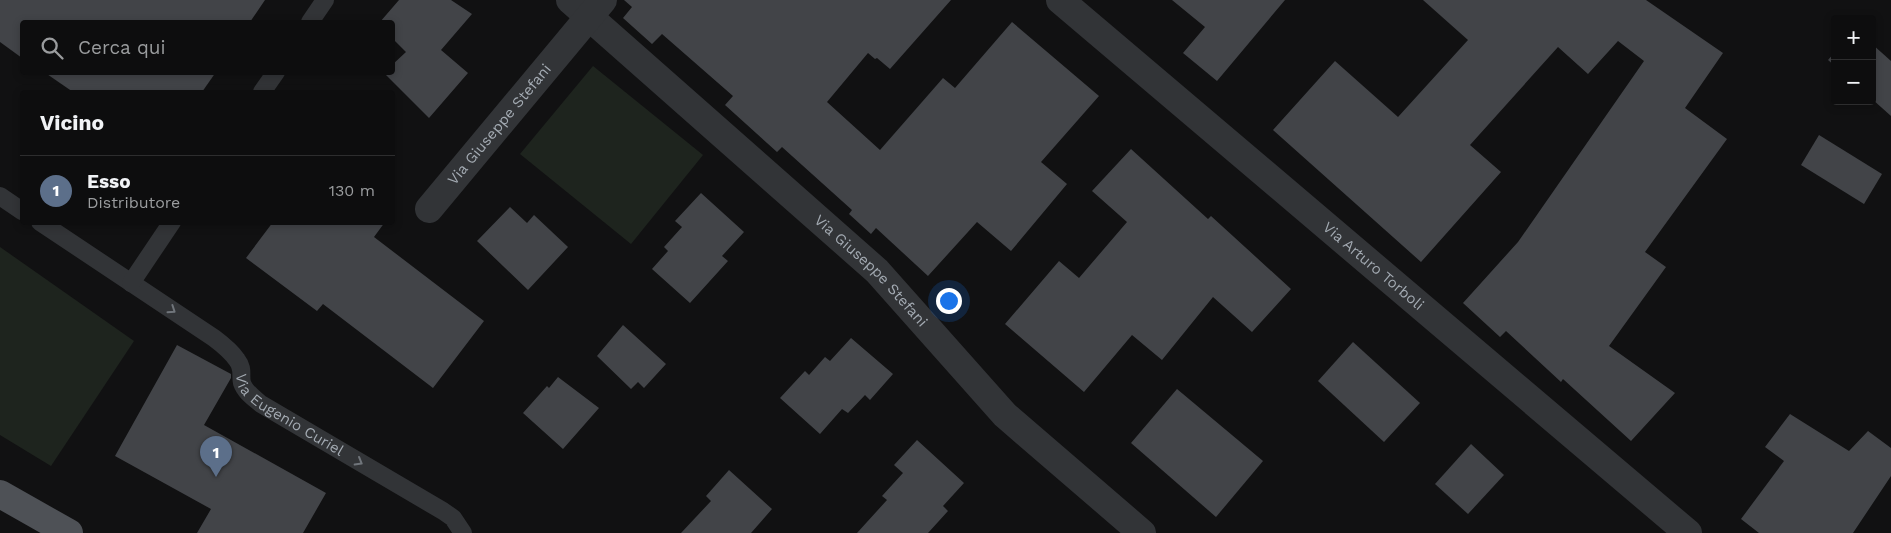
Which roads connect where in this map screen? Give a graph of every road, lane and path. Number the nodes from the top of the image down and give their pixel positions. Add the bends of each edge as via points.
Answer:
1 (326, 0) edge
2 (1060, 0) edge
3 (588, 6) edge
4 (311, 20) edge
5 (274, 75) edge
6 (263, 90) edge
7 (0, 196) edge
8 (429, 209) dead end
9 (20, 210) edge
10 (44, 225) edge
11 (170, 225) edge
12 (131, 283) junction
13 (0, 494) edge
14 (69, 533) edge
15 (463, 533) edge
16 (1142, 533) edge
17 (1688, 533) edge

1 - 4 lane
2 - 17 street, Via Arturo Torboli
3 - 8 street, Via Giuseppe Stefani
3 - 16 street, Via Giuseppe Stefani via 877,271 1005,416
5 - 6 lane
7 - 9 lane
10 - 12 lane, Via Eugenio Curiel
11 - 12 lane
12 -> 15 lane, Via Eugenio Curiel via 228,349 238,360 247,391 261,404 443,511 453,518
13 - 14 main road

